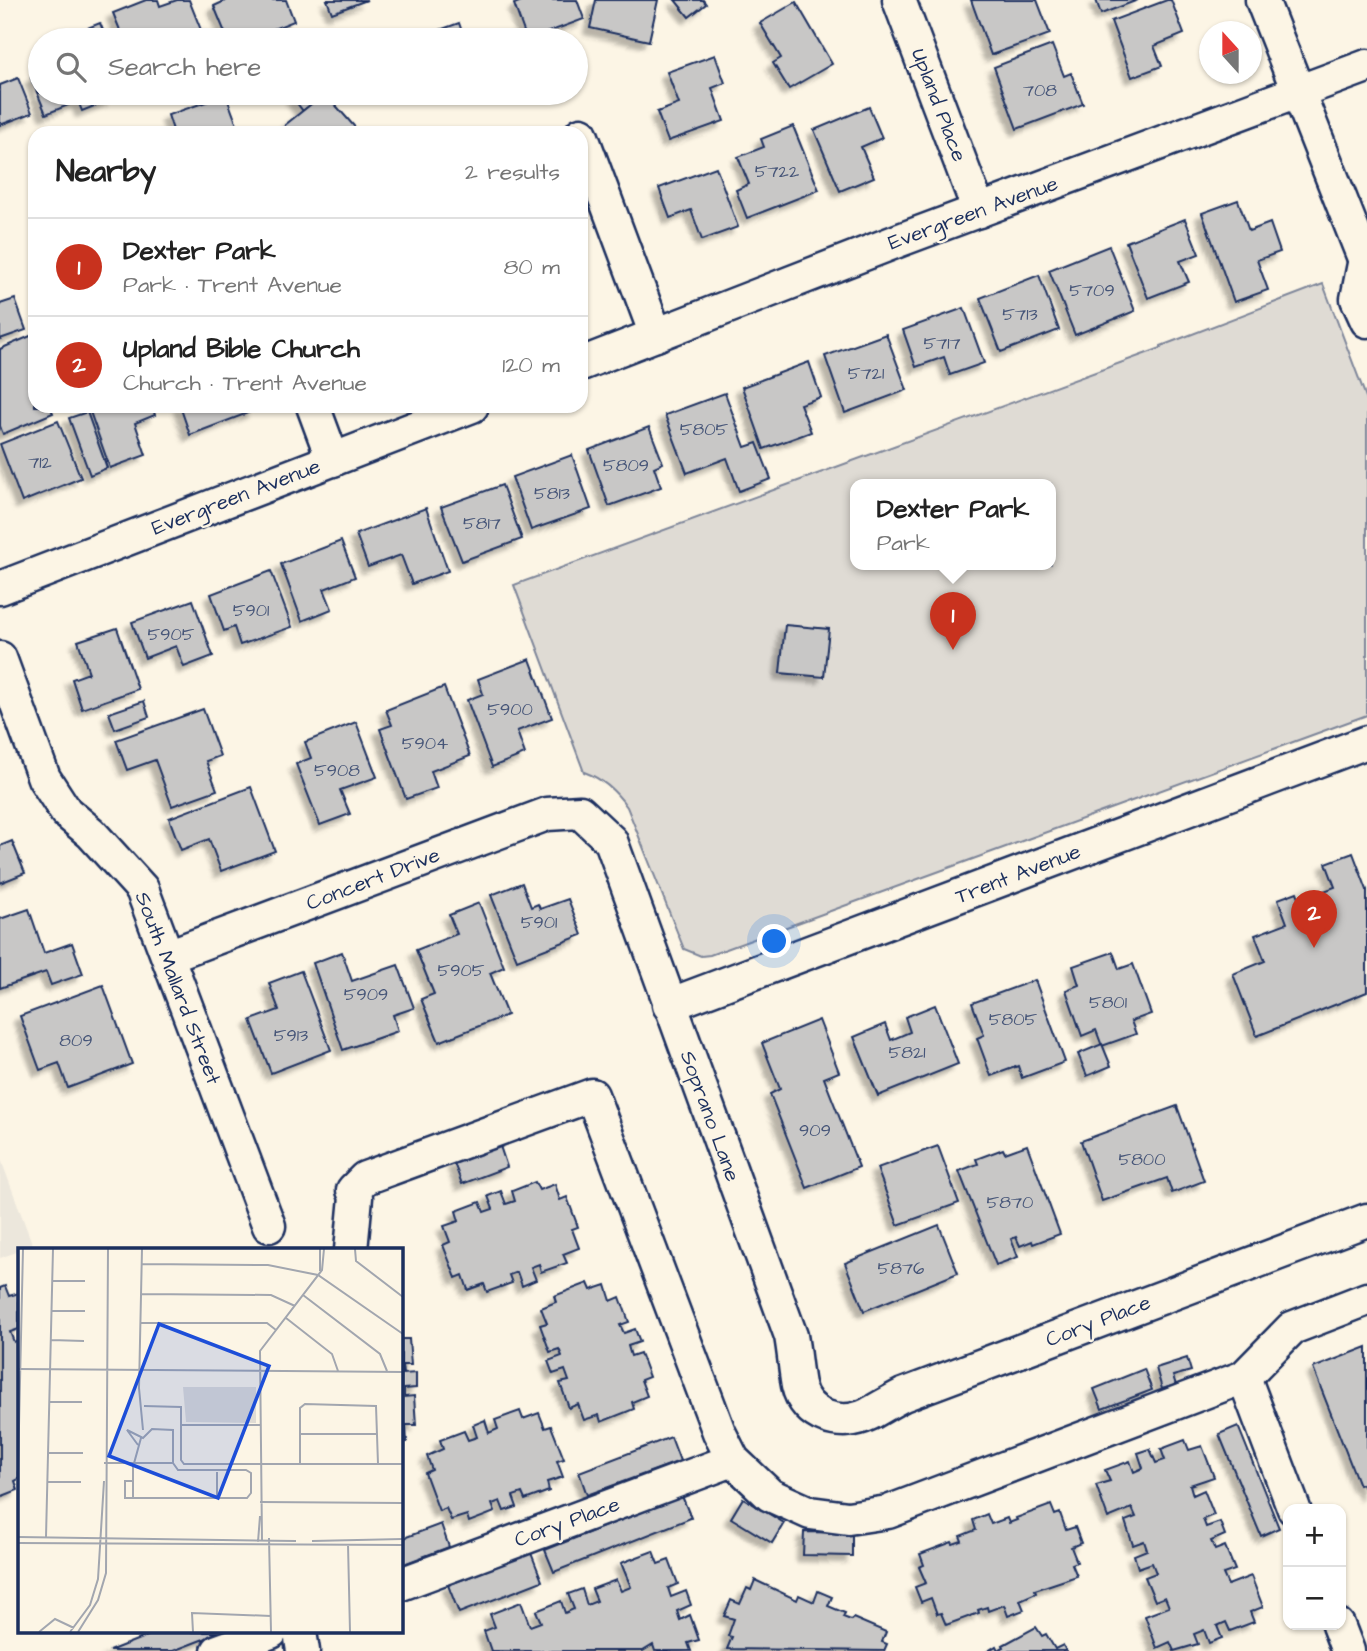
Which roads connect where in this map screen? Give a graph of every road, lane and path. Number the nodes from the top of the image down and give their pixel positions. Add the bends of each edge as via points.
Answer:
1 (899, 0) edge
2 (1262, 0) edge
3 (1367, 66) edge
4 (1298, 92) junction
5 (588, 153) edge
6 (979, 211) junction
7 (1366, 265) edge
8 (1367, 321) edge
9 (656, 335) junction
10 (588, 361) edge
11 (316, 413) edge
12 (454, 413) edge
13 (333, 460) junction
14 (0, 588) edge
15 (0, 658) edge
16 (1367, 742) edge
17 (580, 812) joint
18 (168, 956) junction
19 (669, 1005) junction
20 (1367, 1220) edge
21 (268, 1226) dead end
22 (351, 1248) edge
23 (1367, 1298) edge
24 (1244, 1377) junction
25 (830, 1419) joint
26 (733, 1460) junction
27 (1292, 1504) edge
28 (402, 1584) edge
29 (1340, 1630) edge
30 (265, 1634) edge
31 (1367, 1646) edge
32 (218, 1651) edge
33 (1348, 1651) edge
34 (1354, 1651) edge

1 - 6 street, Upland Place
2 - 4 street
3 - 4 street, Evergreen Avenue
4 - 6 street, Evergreen Avenue
4 - 7 street
5 - 9 street
6 - 9 street, Evergreen Avenue
7 - 8 street via 1357,299
9 - 10 street, Evergreen Avenue
11 - 13 street
12 - 13 street, Evergreen Avenue
13 - 14 street, Evergreen Avenue
15 - 18 street, South Mallard Street via 44,778 66,812 142,889
16 - 19 street, Trent Avenue
17 - 18 street, Concert Drive via 547,814
17 - 19 street, Soprano Lane via 611,841
18 - 21 street, South Mallard Street
19 - 25 street, Soprano Lane via 791,1336 801,1395 817,1414
20 - 25 street, Cory Place via 903,1395 868,1415
22 - 26 street via 353,1189 365,1178 592,1095
23 - 24 street via 1292,1328
24 - 26 street via 888,1512 849,1518 810,1513 771,1495
24 - 27 street
26 - 28 street, Cory Place
29 - 33 street
30 - 32 street
31 - 34 street

